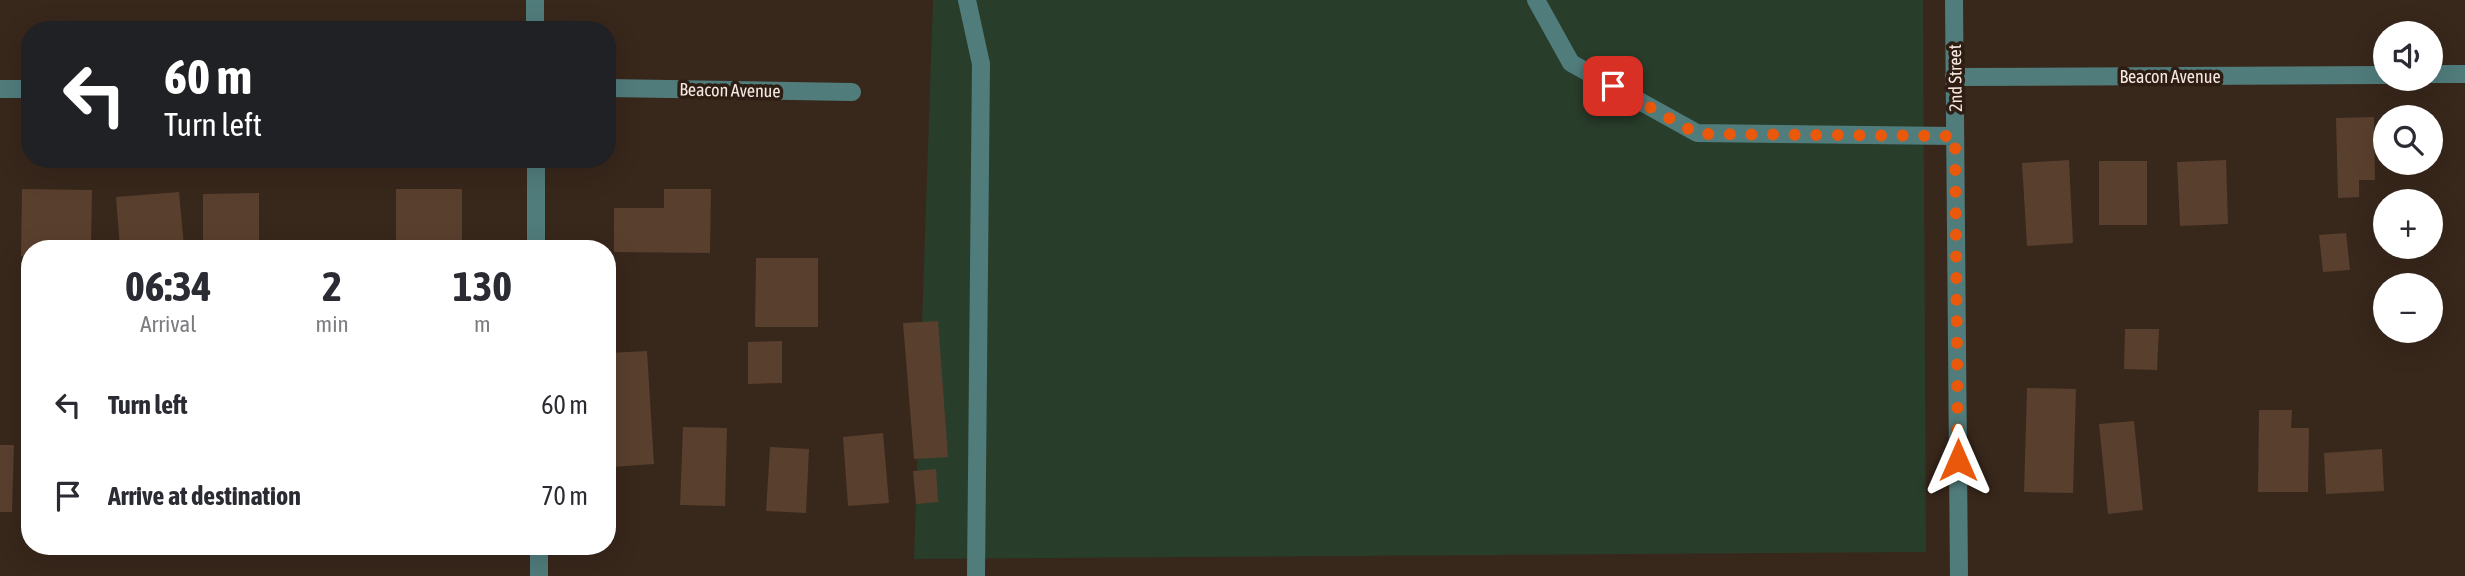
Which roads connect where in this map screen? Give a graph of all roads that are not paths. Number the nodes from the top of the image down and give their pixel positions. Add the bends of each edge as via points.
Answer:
1 (534, 0) edge
2 (967, 0) edge
3 (1536, 0) edge
4 (1954, 0) edge
5 (535, 21) edge
6 (2443, 74) edge
7 (2465, 74) edge
8 (2373, 75) edge
9 (1954, 77) junction
10 (616, 88) edge
11 (0, 89) edge
12 (21, 89) edge
13 (852, 92) dead end
14 (1955, 136) junction
15 (536, 168) edge
16 (536, 240) edge
17 (539, 555) edge
18 (539, 576) edge
19 (976, 576) edge
20 (1959, 576) edge

1 - 5 street
2 - 19 street via 981,64
3 - 14 street via 1571,63 1697,134
4 - 9 street, 2nd Street
6 - 7 street
8 - 9 street, Beacon Avenue
9 - 14 street, 2nd Street
10 - 13 street, Beacon Avenue
11 - 12 street
14 - 20 street, 2nd Street
15 - 16 street
17 - 18 street

